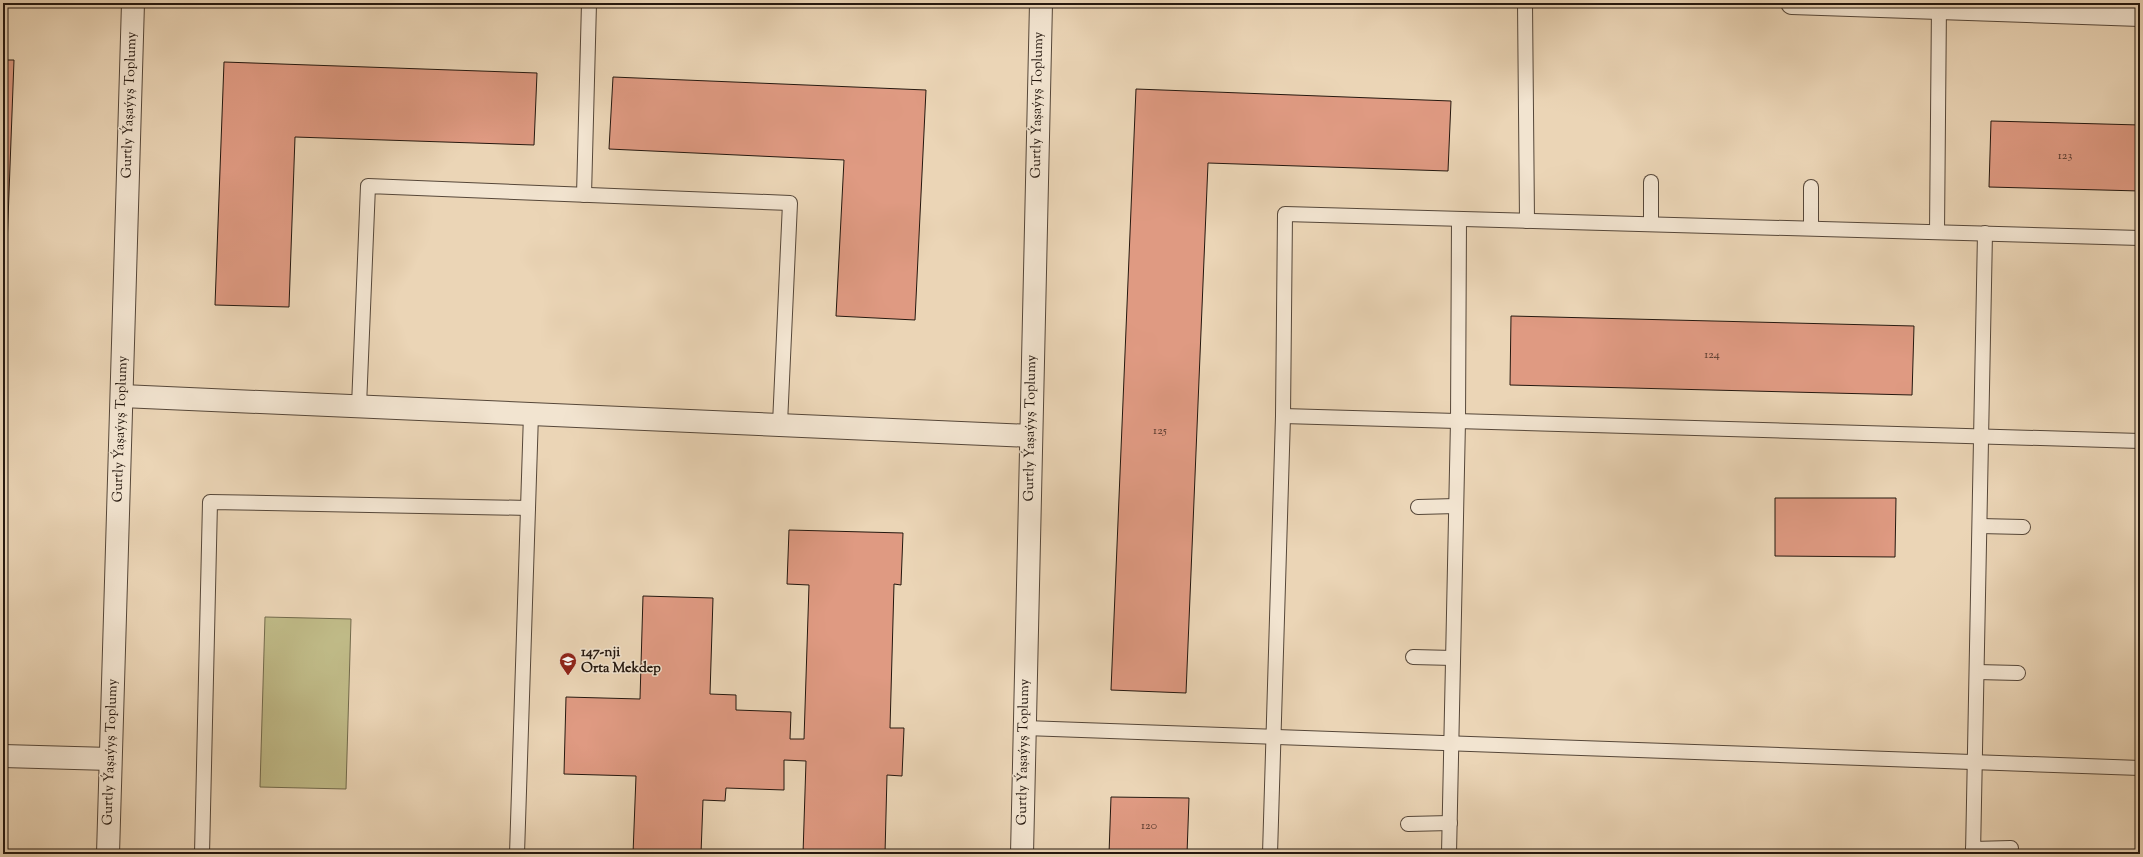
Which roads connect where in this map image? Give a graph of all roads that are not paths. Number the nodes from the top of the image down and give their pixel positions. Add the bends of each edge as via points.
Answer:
1 (133, 3) edge
2 (589, 3) edge
3 (1041, 3) edge
4 (1525, 3) edge
5 (1792, 3) edge
6 (1939, 6) edge
7 (2140, 15) edge
8 (1651, 182) dead end
9 (1812, 187) dead end
10 (584, 195) junction
11 (1459, 219) junction
12 (1527, 221) junction
13 (1651, 224) junction
14 (1811, 228) junction
15 (1937, 232) junction
16 (1985, 234) junction
17 (2140, 238) edge
18 (122, 396) junction
19 (359, 406) junction
20 (532, 414) junction
21 (1283, 416) junction
22 (1458, 421) junction
23 (780, 424) junction
24 (1031, 436) junction
25 (1982, 436) junction
26 (2140, 441) edge
27 (1456, 506) junction
28 (1418, 507) dead end
29 (528, 508) junction
30 (1980, 526) junction
31 (2023, 527) dead end
32 (1413, 657) dead end
33 (1453, 658) junction
34 (1978, 672) junction
35 (2018, 673) dead end
36 (1025, 728) junction
37 (1274, 737) junction
38 (1451, 743) junction
39 (3, 756) edge
40 (110, 760) junction
41 (1976, 762) junction
42 (2140, 768) edge
43 (1450, 823) junction
44 (1408, 824) dead end
45 (2011, 848) dead end
46 (1973, 851) edge
47 (108, 854) edge
48 (202, 854) edge
49 (517, 854) edge
50 (1022, 854) edge
51 (1270, 854) edge
52 (1449, 854) edge

1 - 18 street, Gurtly Ýaşaýyş Toplumy
2 - 10 lane
3 - 24 street, Gurtly Ýaşaýyş Toplumy
4 - 12 lane
5 - 6 street
6 - 7 street
6 - 15 lane
8 - 13 lane
9 - 14 lane
10 - 19 lane via 368,186
10 - 23 lane via 790,204
11 - 12 lane
11 - 21 lane via 1285,214
11 - 22 lane
12 - 13 lane
13 - 14 lane
14 - 15 lane
15 - 16 lane
16 - 17 lane
16 - 25 lane
18 - 19 street
18 - 40 street, Gurtly Ýaşaýyş Toplumy
19 - 20 street
20 - 23 street
20 - 29 lane
21 - 22 lane
21 - 37 lane
22 - 25 lane
22 - 27 lane
23 - 24 street
24 - 36 street, Gurtly Ýaşaýyş Toplumy
25 - 26 lane
25 - 30 lane
27 - 28 lane
27 - 33 lane
29 - 48 lane via 210,502
29 - 49 lane
30 - 31 lane
30 - 34 lane
32 - 33 lane
33 - 38 lane
34 - 35 lane
34 - 41 lane
36 - 37 lane
36 - 50 street, Gurtly Ýaşaýyş Toplumy
37 - 38 lane
37 - 51 lane
38 - 41 lane
38 - 43 lane
39 - 40 street
40 - 47 street, Gurtly Ýaşaýyş Toplumy
41 - 42 lane
41 - 46 lane
43 - 44 lane
43 - 52 lane
45 - 46 lane

